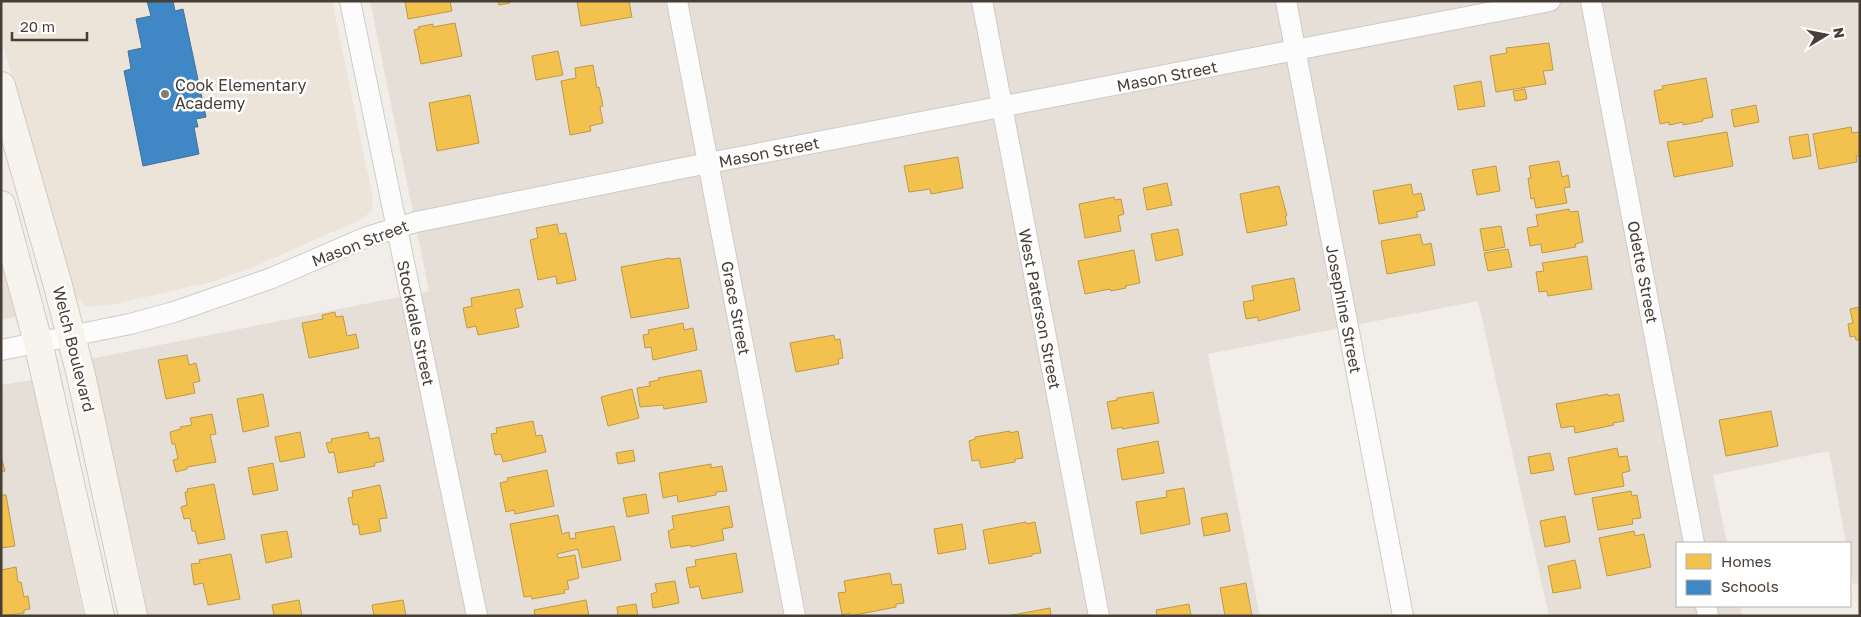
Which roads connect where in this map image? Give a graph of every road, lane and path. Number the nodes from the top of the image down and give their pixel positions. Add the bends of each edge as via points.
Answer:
1 (350, 1) edge
2 (678, 1) edge
3 (982, 1) edge
4 (1286, 1) edge
5 (1550, 1) edge
6 (1591, 1) edge
7 (1295, 51) junction
8 (1, 86) edge
9 (1002, 107) junction
10 (708, 163) junction
11 (1, 205) edge
12 (397, 226) junction
13 (71, 336) junction
14 (38, 342) junction
15 (1, 350) edge
16 (1694, 542) edge
17 (100, 616) edge
18 (134, 616) edge
19 (477, 616) edge
20 (794, 616) edge
21 (1099, 616) edge
22 (1403, 616) edge

1 - 12 street, Stockdale Street
2 - 10 street, Grace Street
3 - 9 street, West Paterson Street
4 - 7 street, Josephine Street
5 - 7 street, Mason Street
6 - 16 street, Odette Street
7 - 9 street, Mason Street
7 - 22 street, Josephine Street
8 - 13 main road, Welch Boulevard
9 - 10 street, Mason Street
9 - 21 street, West Paterson Street
10 - 12 street, Mason Street
10 - 20 street, Grace Street
11 - 14 main road, Welch Boulevard
12 - 13 street, Mason Street via 208,301 152,319
12 - 19 street, Stockdale Street
13 - 14 street, Mason Street
13 - 18 main road, Welch Boulevard
14 - 15 street, Mason Street
14 - 17 main road, Welch Boulevard

